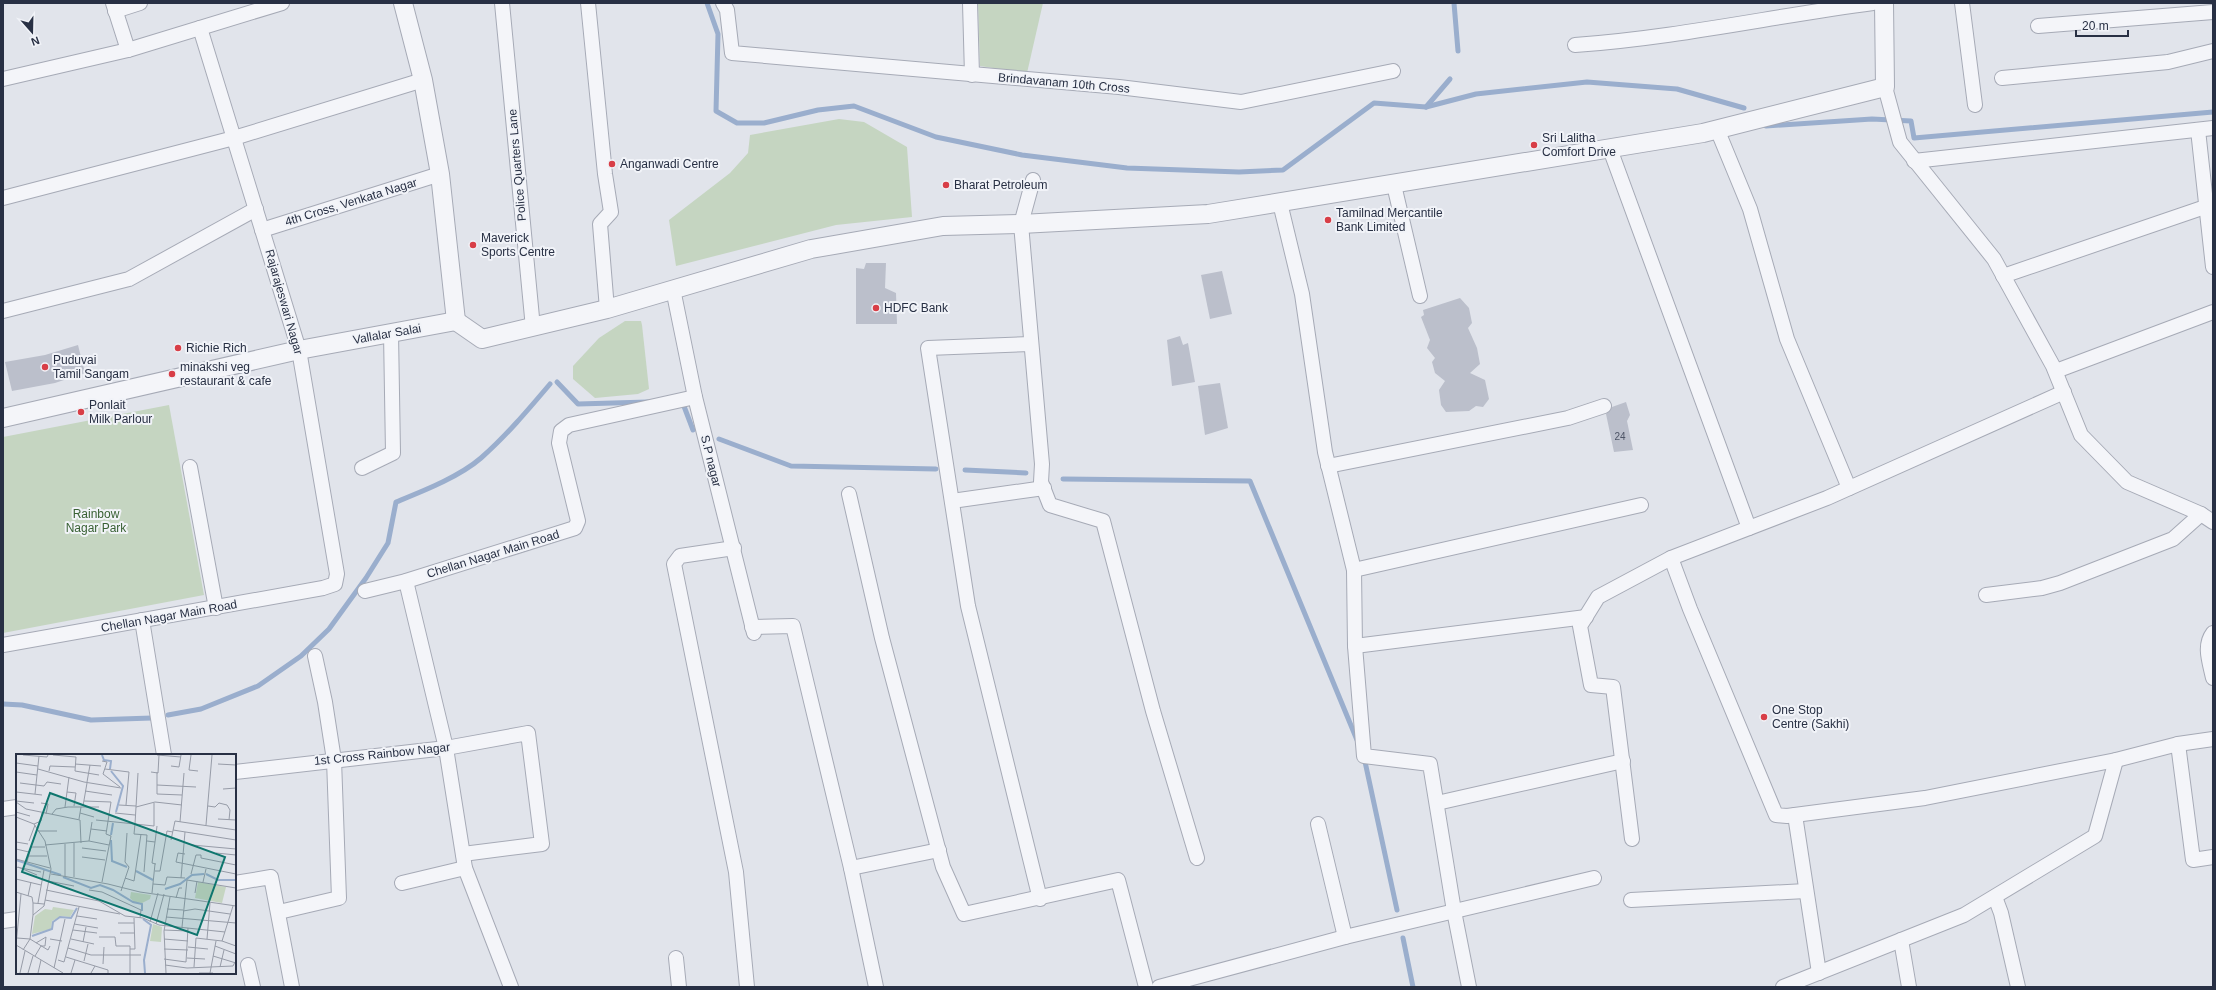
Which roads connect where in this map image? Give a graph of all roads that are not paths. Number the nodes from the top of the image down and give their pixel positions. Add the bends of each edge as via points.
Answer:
1 (140, 3) edge
2 (282, 3) edge
3 (403, 3) edge
4 (502, 3) edge
5 (588, 3) edge
6 (723, 3) edge
7 (970, 3) edge
8 (1873, 3) edge
9 (1884, 3) edge
10 (1962, 3) edge
11 (114, 7) edge
12 (2213, 12) edge
13 (2038, 26) dead end
14 (200, 28) junction
15 (1575, 45) dead end
16 (128, 50) junction
17 (2213, 51) edge
18 (1394, 71) dead end
19 (972, 75) junction
20 (2002, 78) dead end
21 (3, 79) edge
22 (423, 80) junction
23 (1887, 95) junction
24 (1975, 105) dead end
25 (2213, 128) edge
26 (1717, 129) junction
27 (2198, 130) junction
28 (234, 138) junction
29 (1610, 149) junction
30 (1914, 161) junction
31 (440, 174) junction
32 (1033, 180) dead end
33 (1394, 185) junction
34 (3, 198) edge
35 (1280, 203) junction
36 (2205, 207) junction
37 (256, 209) junction
38 (1021, 224) junction
39 (262, 230) junction
40 (2212, 244) edge
41 (2213, 268) edge
42 (2003, 276) junction
43 (673, 289) junction
44 (1420, 296) dead end
45 (607, 309) junction
46 (3, 311) edge
47 (2213, 312) edge
48 (456, 321) junction
49 (534, 328) junction
50 (391, 333) junction
51 (1031, 344) junction
52 (299, 350) junction
53 (2056, 372) junction
54 (2064, 392) junction
55 (695, 397) junction
56 (1604, 406) dead end
57 (3, 418) edge
58 (1328, 466) junction
59 (190, 467) dead end
60 (362, 468) dead end
61 (1044, 488) junction
62 (1849, 488) junction
63 (849, 494) dead end
64 (952, 501) junction
65 (1641, 505) dead end
66 (2201, 514) junction
67 (2213, 522) edge
68 (1749, 528) junction
69 (734, 548) junction
70 (1671, 558) junction
71 (1354, 570) junction
72 (406, 580) junction
73 (335, 584) joint
74 (365, 591) dead end
75 (1986, 595) dead end
76 (216, 608) junction
77 (1586, 617) junction
78 (142, 620) junction
79 (2213, 633) edge
80 (3, 645) edge
81 (1355, 646) junction
82 (315, 656) dead end
83 (2213, 678) edge
84 (2213, 739) edge
85 (2178, 744) junction
86 (446, 748) junction
87 (164, 754) edge
88 (334, 760) junction
89 (2116, 760) junction
90 (1622, 761) junction
91 (236, 772) edge
92 (1437, 803) junction
93 (16, 807) edge
94 (3, 809) edge
95 (1795, 815) junction
96 (1318, 824) dead end
97 (1632, 839) dead end
98 (939, 850) junction
99 (2213, 857) edge
100 (1197, 858) dead end
101 (464, 861) junction
102 (851, 868) junction
103 (1594, 878) dead end
104 (236, 883) edge
105 (402, 883) dead end
106 (1806, 891) junction
107 (1994, 897) junction
108 (1040, 899) junction
109 (1631, 900) dead end
110 (1454, 911) junction
111 (279, 912) junction
112 (16, 919) edge
113 (3, 921) edge
114 (1345, 937) junction
115 (1901, 940) junction
116 (676, 958) dead end
117 (248, 965) dead end
118 (1819, 973) junction
119 (1804, 983) edge
120 (253, 987) edge
121 (292, 987) edge
122 (511, 987) edge
123 (679, 987) edge
124 (747, 987) edge
125 (876, 987) edge
126 (1146, 987) edge
127 (1159, 987) edge
128 (1469, 987) edge
129 (1783, 987) edge
130 (1909, 987) edge
131 (2018, 987) edge

1 - 11 street
2 - 14 street
3 - 22 street
4 - 49 street, Police Quarters Lane
5 - 45 street via 611,212 600,224
6 - 19 street, Brindavanam 10th Cross via 727,10 732,53
7 - 19 street
8 - 15 street via 1620,42
9 - 23 street
10 - 24 street
11 - 16 street
12 - 13 street
14 - 16 street
14 - 28 street, Rajarajeswari Nagar
16 - 21 street
17 - 20 street via 2168,62
18 - 19 street, Brindavanam 10th Cross via 1241,102 1120,87
22 - 28 street
22 - 31 street
23 - 26 street
23 - 30 street via 1900,142
25 - 27 street
26 - 29 street
26 - 62 street via 1750,209 1787,339
27 - 30 street
27 - 36 street
28 - 34 street
28 - 37 street, Rajarajeswari Nagar
29 - 33 street
29 - 68 street
30 - 42 street via 1994,259
31 - 39 street, 4th Cross, Venkata Nagar
31 - 48 street
32 - 38 street
33 - 35 street
33 - 44 street
35 - 38 street via 1208,214
35 - 58 street via 1302,294
36 - 40 street
36 - 42 street
37 - 39 street, Rajarajeswari Nagar
37 - 46 street via 129,279
38 - 43 street via 943,226 811,249
38 - 51 street
39 - 52 street, Rajarajeswari Nagar
40 - 41 street
42 - 53 street
43 - 45 street
43 - 55 street, S.P nagar
45 - 49 street
47 - 53 street
48 - 49 street via 482,339
48 - 50 street, Vallalar Salai
50 - 52 street, Vallalar Salai
50 - 60 street via 393,452
51 - 61 street via 1042,464 1041,482
51 - 64 street via 928,348
52 - 57 street, Vallalar Salai
52 - 73 street, Rajarajeswari Nagar via 337,574
53 - 54 street
54 - 62 street
54 - 66 street via 2082,435 2127,482
55 - 69 street, S.P nagar
55 - 72 street, Chellan Nagar Main Road via 569,425 561,431 559,443 578,521 575,528
56 - 58 street via 1568,418
58 - 71 street
59 - 76 street
61 - 64 street
61 - 100 street via 1050,505 1103,521 1153,711
62 - 68 street
63 - 98 street via 882,638
64 - 108 street via 968,606
65 - 71 street
66 - 67 street
66 - 75 street via 2173,539 2060,584
68 - 70 street
69 - 102 street, S.P nagar via 753,630 793,626
69 - 124 street via 680,556 674,564 736,872
70 - 77 street via 1598,597
70 - 95 street via 1776,815
71 - 81 street
72 - 74 street, Chellan Nagar Main Road
72 - 86 street
73 - 76 street, Chellan Nagar Main Road
76 - 78 street, Chellan Nagar Main Road
77 - 81 street
77 - 90 street via 1580,626 1590,685 1613,687
78 - 80 street, Chellan Nagar Main Road
78 - 87 street
79 - 83 street via 2207,649
81 - 92 street via 1364,756 1430,764
82 - 88 street
84 - 85 street
85 - 89 street
85 - 99 street via 2193,860
86 - 88 street, 1st Cross Rainbow Nagar
86 - 101 street
86 - 101 street, 1st Cross Rainbow Nagar via 528,733 542,844
88 - 91 street, 1st Cross Rainbow Nagar
88 - 111 street via 339,898
89 - 95 street via 1925,798
89 - 107 street via 2095,836
90 - 92 street
90 - 97 street
92 - 110 street
93 - 94 street
95 - 106 street
96 - 114 street
98 - 102 street
98 - 108 street via 943,867 964,914
101 - 105 street
101 - 122 street
102 - 125 street
103 - 110 street
104 - 111 street via 271,877
106 - 109 street
106 - 118 street
107 - 115 street via 1964,915
107 - 131 street via 2001,913
108 - 126 street via 1118,880
110 - 114 street
110 - 128 street
111 - 121 street
112 - 113 street
114 - 127 street
115 - 118 street
115 - 130 street
116 - 123 street
117 - 120 street
118 - 119 street
119 - 129 street

